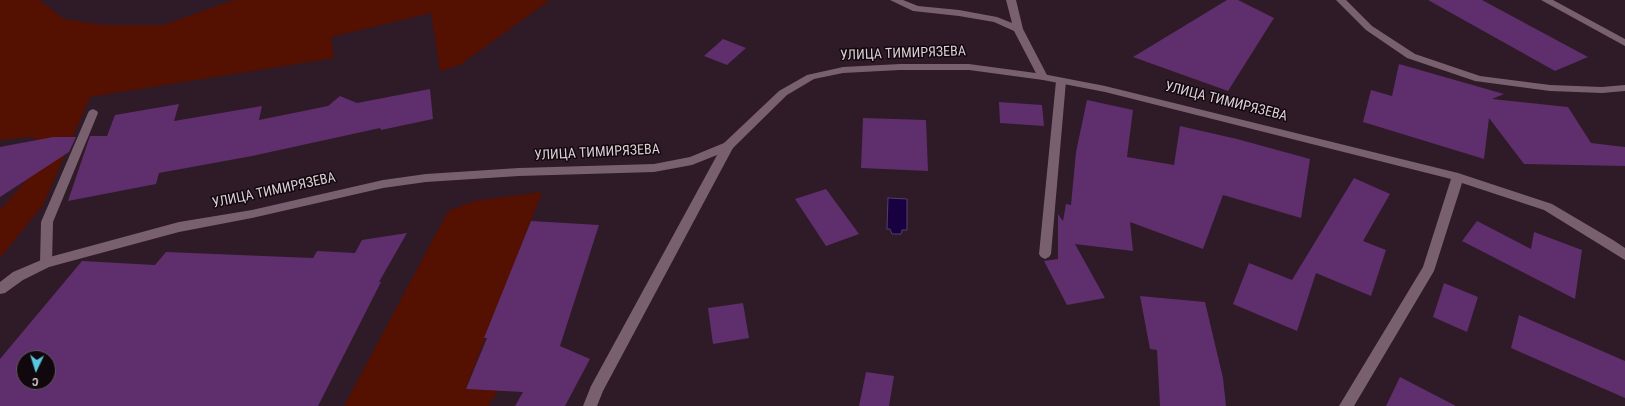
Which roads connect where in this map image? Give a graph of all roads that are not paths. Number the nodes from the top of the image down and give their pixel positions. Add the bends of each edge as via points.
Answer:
1 (895, 0) edge
2 (1011, 0) edge
3 (1341, 0) edge
4 (1546, 0) edge
5 (1018, 29) junction
6 (1625, 44) edge
7 (1043, 77) junction
8 (1061, 81) junction
9 (1625, 88) edge
10 (93, 113) dead end
11 (728, 146) junction
12 (1458, 177) junction
13 (1045, 254) dead end
14 (1625, 254) edge
15 (46, 262) junction
16 (0, 289) edge
17 (590, 406) edge
18 (1346, 406) edge

1 - 5 street via 916,9 997,20
2 - 5 street
3 - 9 street via 1370,28 1411,56 1479,79 1550,88
4 - 6 street
5 - 7 street
7 - 8 street, УЛИЦА ТИМИРЯЗЕВА
7 - 11 street, УЛИЦА ТИМИРЯЗЕВА via 969,67 843,70 811,77 783,93
8 - 12 street, УЛИЦА ТИМИРЯЗЕВА via 1171,104
8 - 13 street
10 - 15 street via 47,222
11 - 15 street, УЛИЦА ТИМИРЯЗЕВА via 692,161 654,168 519,172 426,178 383,184 252,214 180,227
11 - 17 street via 596,390
12 - 14 street, УЛИЦА ТИМИРЯЗЕВА via 1548,207
12 - 18 street via 1429,268
15 - 16 street, УЛИЦА ТИМИРЯЗЕВА via 18,276

